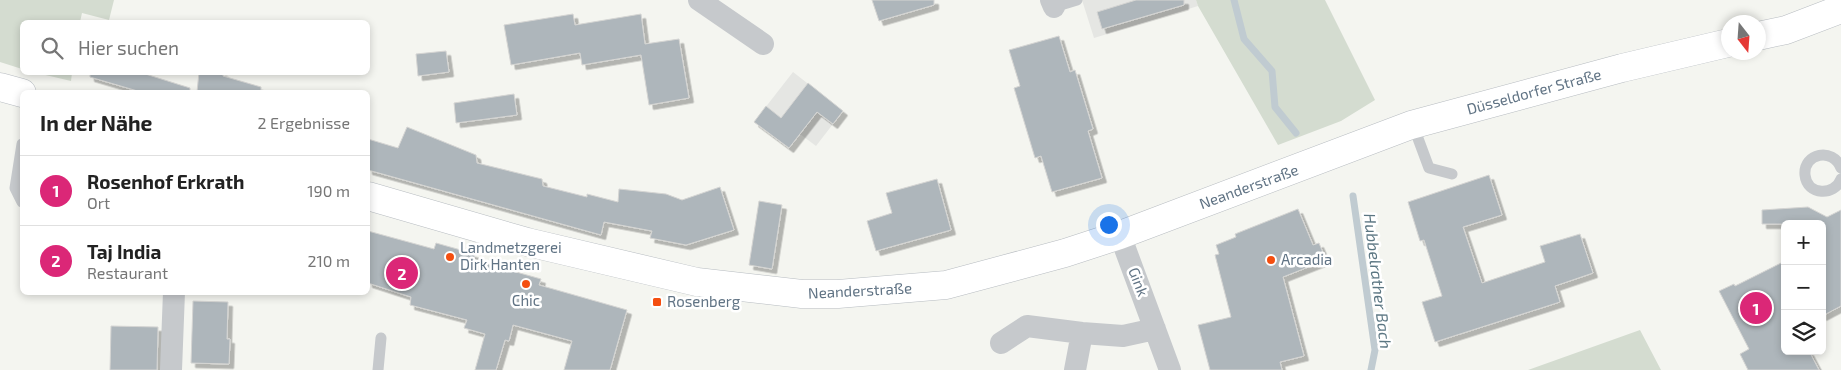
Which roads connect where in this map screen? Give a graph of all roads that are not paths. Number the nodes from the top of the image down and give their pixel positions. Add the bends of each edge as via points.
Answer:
1 (699, 0) edge
2 (1077, 0) edge
3 (1052, 4) edge
4 (1841, 9) edge
5 (1766, 34) edge
6 (763, 44) dead end
7 (1721, 45) edge
8 (0, 87) edge
9 (20, 92) edge
10 (1413, 124) junction
11 (1342, 152) joint
12 (20, 155) edge
13 (1841, 168) edge
14 (1452, 174) dead end
15 (1841, 179) edge
16 (370, 197) edge
17 (20, 198) edge
18 (1120, 235) junction
19 (174, 295) edge
20 (1156, 329) junction
21 (1082, 333) junction
22 (381, 338) dead end
23 (1002, 343) dead end
24 (171, 370) edge
25 (378, 370) edge
26 (1075, 370) edge
27 (1170, 370) edge

1 - 6 street
2 - 3 lane
4 - 5 main road
7 - 10 main road, Düsseldorfer Straße
8 - 9 main road
10 - 11 main road, Düsseldorfer Straße
10 - 14 lane via 1429,168
11 - 18 main road, Neanderstraße
12 - 17 lane via 14,188
13 - 15 lane via 1831,156 1821,155 1812,158 1806,166 1805,176 1808,185 1816,191 1825,192 1834,188
16 - 18 main road, Neanderstraße via 527,242 661,274 697,282 802,294 946,285 1065,254
18 - 20 street, Gink
19 - 24 street
20 - 21 street via 1123,336
20 - 27 street, Gink
21 - 23 street via 1027,326
21 - 26 street
22 - 25 lane

